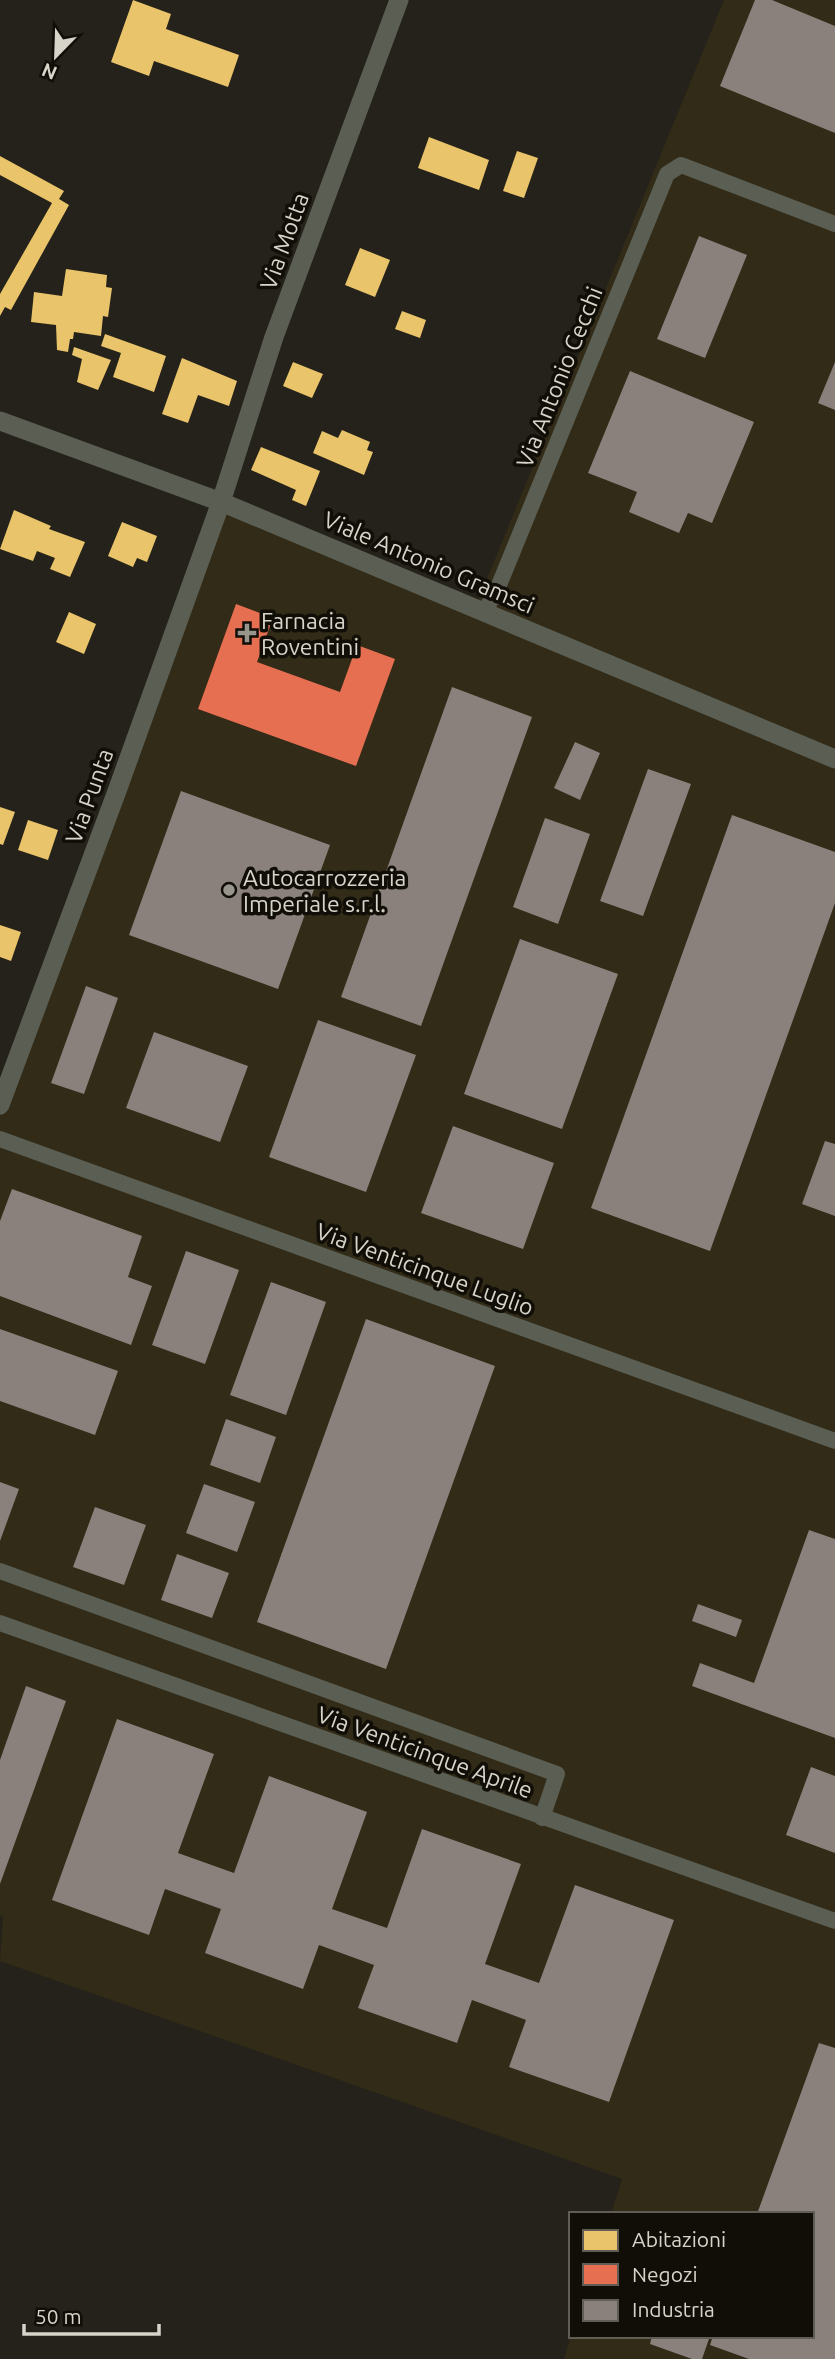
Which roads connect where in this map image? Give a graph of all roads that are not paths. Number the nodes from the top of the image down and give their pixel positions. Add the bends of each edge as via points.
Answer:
1 (400, 0) edge
2 (835, 223) edge
3 (0, 421) edge
4 (221, 502) junction
5 (484, 612) junction
6 (835, 759) edge
7 (0, 1105) edge
8 (0, 1139) edge
9 (835, 1441) edge
10 (0, 1571) edge
11 (0, 1623) edge
12 (542, 1818) junction
13 (835, 1921) edge

1 - 4 street, Via Motta via 274,337
2 - 5 street, Via Antonio Cecchi via 681,165 667,174 497,590
3 - 4 street, Viale Antonio Gramsci
4 - 5 street, Viale Antonio Gramsci
4 - 7 street, Via Punta
5 - 6 street, Viale Antonio Gramsci
8 - 9 street, Via Venticinque Luglio
10 - 12 street via 557,1774
11 - 12 street, Via Venticinque Aprile
12 - 13 street, Via Venticinque Aprile

